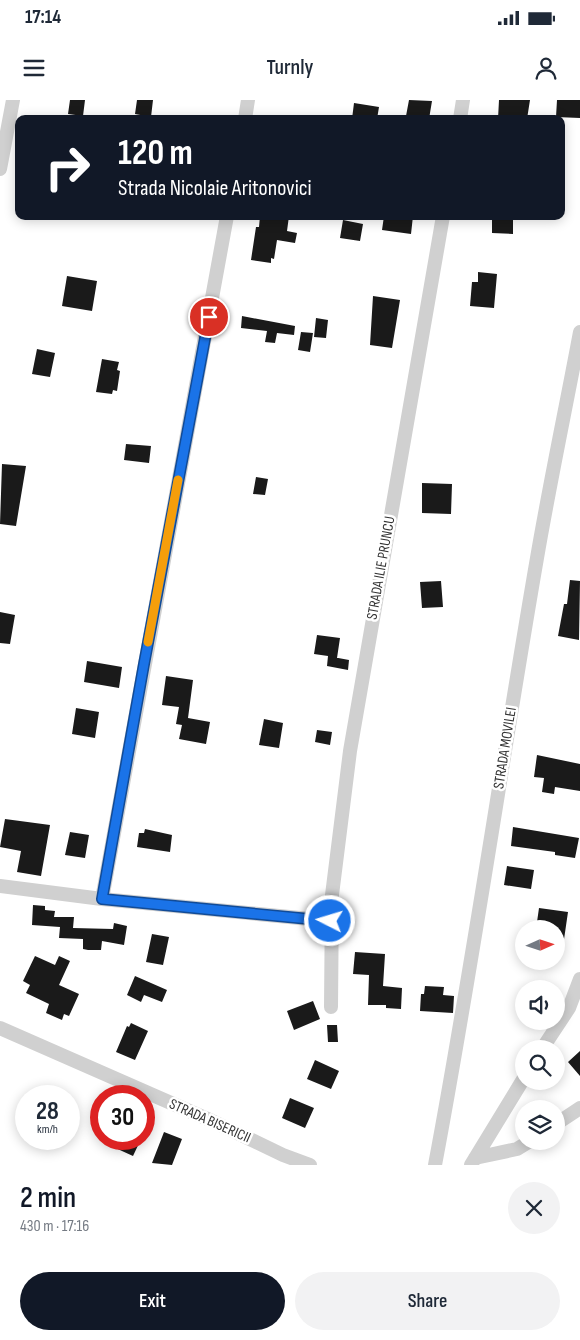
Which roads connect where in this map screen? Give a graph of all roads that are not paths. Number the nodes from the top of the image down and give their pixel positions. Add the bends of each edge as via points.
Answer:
1 (13, 100) edge
2 (248, 100) edge
3 (463, 100) edge
4 (246, 115) edge
5 (461, 115) edge
6 (0, 169) edge
7 (227, 220) edge
8 (442, 220) edge
9 (580, 332) edge
10 (0, 886) edge
11 (102, 899) junction
12 (330, 921) junction
13 (580, 979) edge
14 (331, 1007) dead end
15 (574, 1007) edge
16 (0, 1028) edge
17 (549, 1040) edge
18 (517, 1090) edge
19 (580, 1108) edge
20 (565, 1118) edge
21 (515, 1150) edge
22 (473, 1162) edge
23 (310, 1165) edge
24 (435, 1165) edge

1 - 6 street
2 - 4 street
3 - 5 street
7 - 11 street
8 - 12 street, STRADA ILIE PRUNCU via 350,751
9 - 24 street, STRADA MOVILEI via 537,555 468,991
10 - 11 street
11 - 12 street
12 - 14 street, STRADA ILIE PRUNCU
13 - 15 street
15 - 17 street
16 - 23 street, STRADA BISERICII
18 - 22 street
19 - 20 street
21 - 22 street

